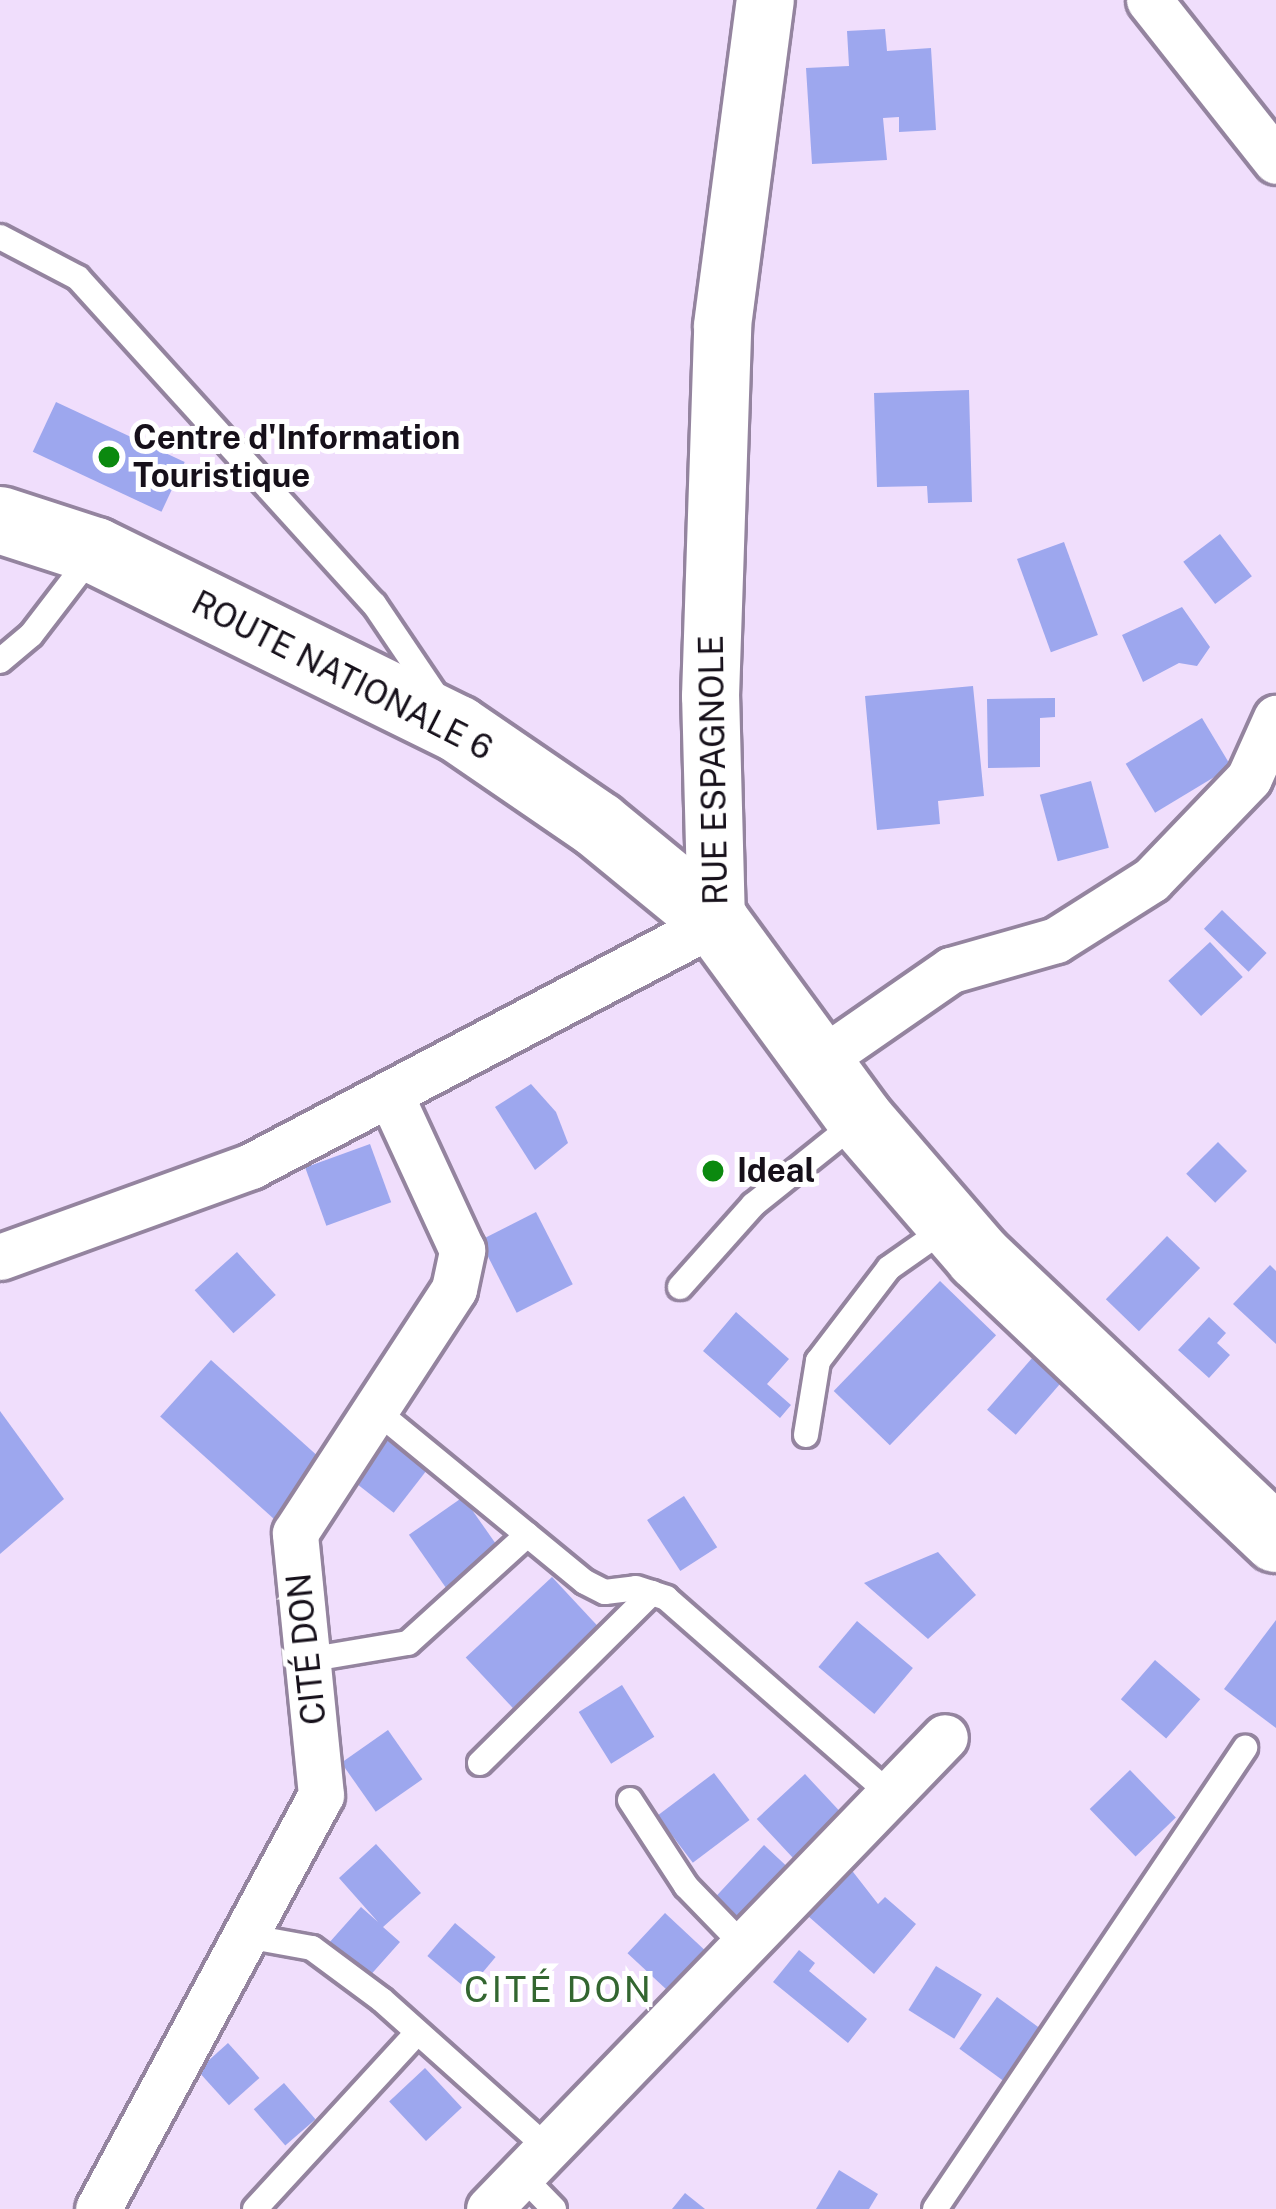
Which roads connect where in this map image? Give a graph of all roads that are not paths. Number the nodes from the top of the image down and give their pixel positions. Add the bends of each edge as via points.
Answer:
1 (765, 0) edge
2 (1150, 0) edge
3 (1276, 161) edge
4 (0, 237) edge
5 (0, 520) edge
6 (96, 550) junction
7 (0, 661) edge
8 (1276, 718) edge
9 (458, 729) junction
10 (716, 922) junction
11 (818, 1062) junction
12 (391, 1096) junction
13 (860, 1119) junction
14 (951, 1225) junction
15 (0, 1257) edge
16 (680, 1287) dead end
17 (379, 1413) junction
18 (806, 1435) dead end
19 (527, 1535) junction
20 (1276, 1539) edge
21 (652, 1594) junction
22 (308, 1660) junction
23 (945, 1737) dead end
24 (1245, 1748) dead end
25 (480, 1763) dead end
26 (891, 1795) junction
27 (630, 1801) dead end
28 (246, 1936) junction
29 (746, 1948) junction
30 (415, 2035) junction
31 (543, 2179) edge
32 (98, 2209) edge
33 (255, 2209) edge
34 (489, 2209) edge
35 (934, 2209) edge

1 - 10 street, RUE ESPAGNOLE via 722,325 710,696
2 - 3 street
4 - 9 lane via 78,278 374,604
5 - 6 main road, ROUTE NATIONALE 6
6 - 7 lane via 31,635
6 - 9 main road, ROUTE NATIONALE 6
8 - 11 street via 1250,778 1150,880 1056,940 951,970
9 - 10 main road, ROUTE NATIONALE 6 via 598,825
10 - 11 main road, RUE ESPAGNOLE
10 - 12 street
11 - 13 main road, RUE ESPAGNOLE
12 - 15 street via 251,1166
12 - 17 street, CITÉ DON via 462,1250 454,1289
13 - 14 main road, RUE ESPAGNOLE
13 - 16 lane via 753,1205
14 - 18 lane via 890,1268 818,1361
14 - 20 main road, RUE ESPAGNOLE
17 - 19 lane
17 - 22 street, CITÉ DON via 295,1533
19 - 21 lane via 605,1592
19 - 22 lane via 409,1643
21 - 25 lane
21 - 26 lane
22 - 28 street, CITÉ DON via 321,1795
23 - 26 street
24 - 35 lane
26 - 29 street
27 - 29 lane via 686,1886
28 - 30 lane via 312,1948
28 - 32 street, CITÉ DON
29 - 31 street
30 - 31 lane
30 - 33 lane
31 - 34 street

